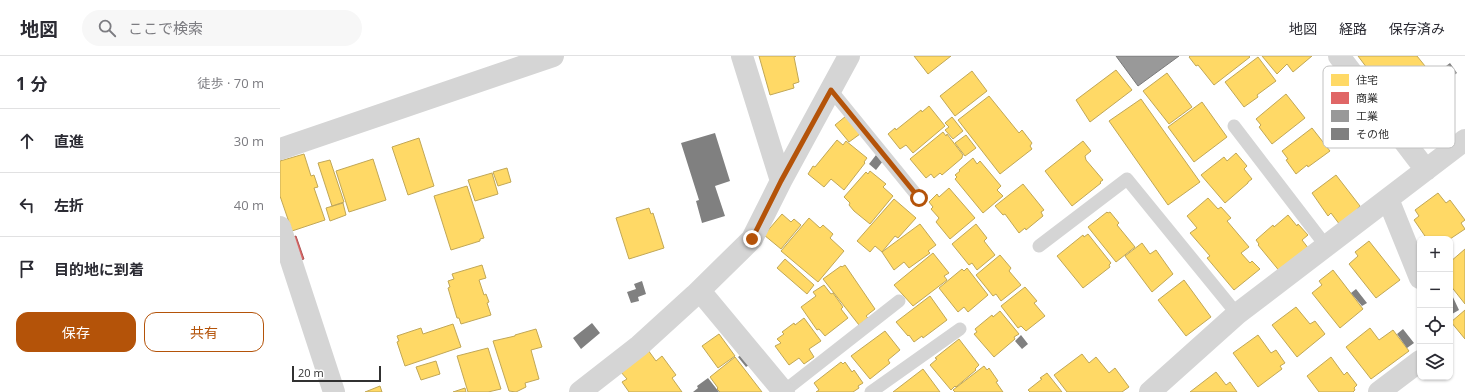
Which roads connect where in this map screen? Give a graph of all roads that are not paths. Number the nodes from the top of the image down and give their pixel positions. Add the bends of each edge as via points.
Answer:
1 (553, 56) edge
2 (742, 56) edge
3 (850, 56) edge
4 (1339, 56) edge
5 (1347, 66) edge
6 (831, 90) junction
7 (1234, 126) dead end
8 (1465, 140) edge
9 (1409, 148) edge
10 (1455, 148) edge
11 (1455, 148) edge
12 (280, 149) edge
13 (1426, 170) junction
14 (781, 181) junction
15 (919, 198) dead end
16 (1388, 199) junction
17 (280, 227) edge
18 (1039, 246) dead end
19 (1326, 246) junction
20 (1418, 272) edge
21 (700, 291) junction
22 (899, 300) dead end
23 (1237, 314) junction
24 (960, 329) dead end
25 (1417, 363) edge
26 (334, 392) edge
27 (580, 392) edge
28 (784, 392) edge
29 (871, 392) edge
30 (1150, 392) edge
31 (1379, 392) edge

1 - 12 street
2 - 14 street
3 - 6 street
4 - 5 street
6 - 14 street
6 - 15 lane
7 - 19 lane
8 - 10 street
9 - 13 street
11 - 13 street
13 - 16 street
14 - 21 street via 752,239
16 - 19 street
16 - 20 street
17 - 26 street
18 - 23 lane via 1127,179
19 - 23 street
21 - 27 street via 639,346
21 - 28 street
22 - 28 lane
23 - 30 street
24 - 29 lane
25 - 31 street

